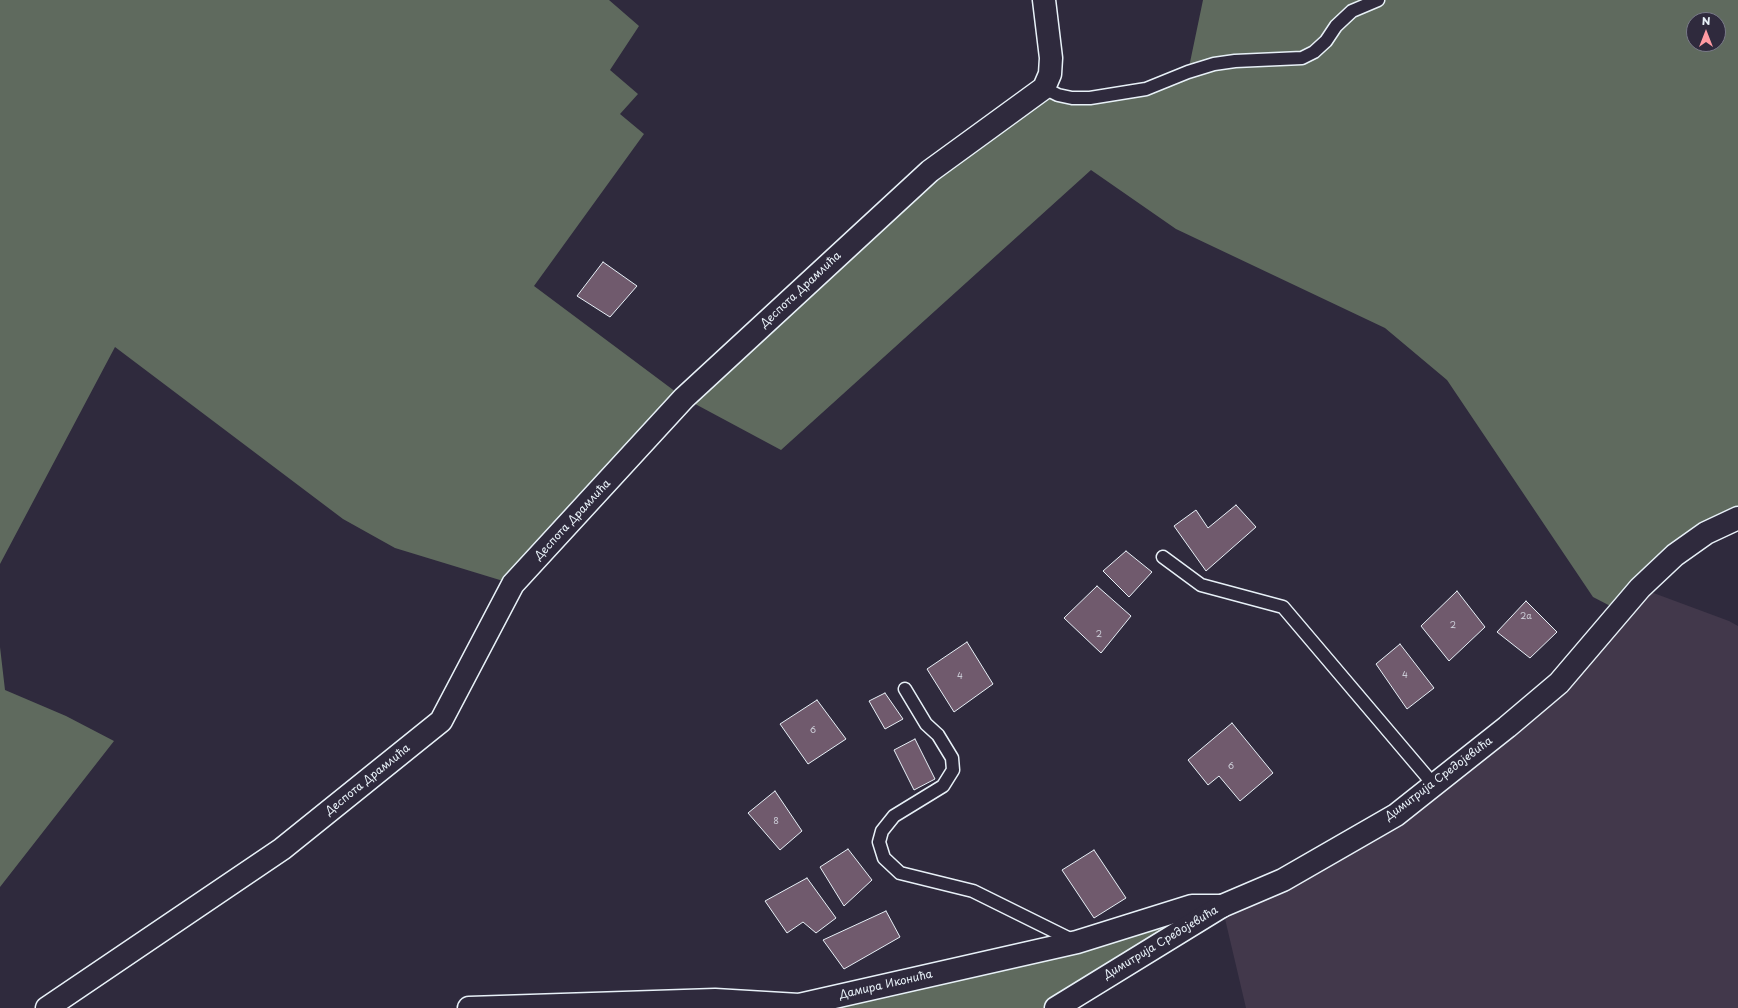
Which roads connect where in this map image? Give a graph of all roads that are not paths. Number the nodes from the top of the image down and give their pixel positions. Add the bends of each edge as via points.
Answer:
1 (1044, 0) edge
2 (1378, 0) edge
3 (1044, 88) junction
4 (1738, 518) edge
5 (1163, 557) dead end
6 (905, 689) dead end
7 (1434, 785) junction
8 (1222, 906) junction
9 (1077, 942) junction
10 (47, 1008) edge
11 (469, 1008) edge
12 (1056, 1008) edge

1 - 3 street via 1051,58 1050,74
2 - 3 lane via 1352,12 1336,26 1326,41 1314,52 1302,58 1214,64 1146,89 1090,98 1058,95
3 - 10 street, Деспота Драмлића via 930,171 684,398 513,584 441,721 282,849
4 - 7 street, Димитрија Средојевића via 1706,533 1675,555 1640,588 1559,682
5 - 7 lane via 1201,585 1283,607
6 - 9 lane via 926,724 938,735 952,758 953,770 943,786 894,816 882,831 878,842 884,858 900,872 973,891
7 - 8 street, Димитрија Средојевића via 1396,815 1290,876
8 - 9 street, Дамира Иконића via 1192,906
8 - 12 street, Димитрија Средојевића
9 - 11 street, Дамира Иконића via 799,1005 715,1000

